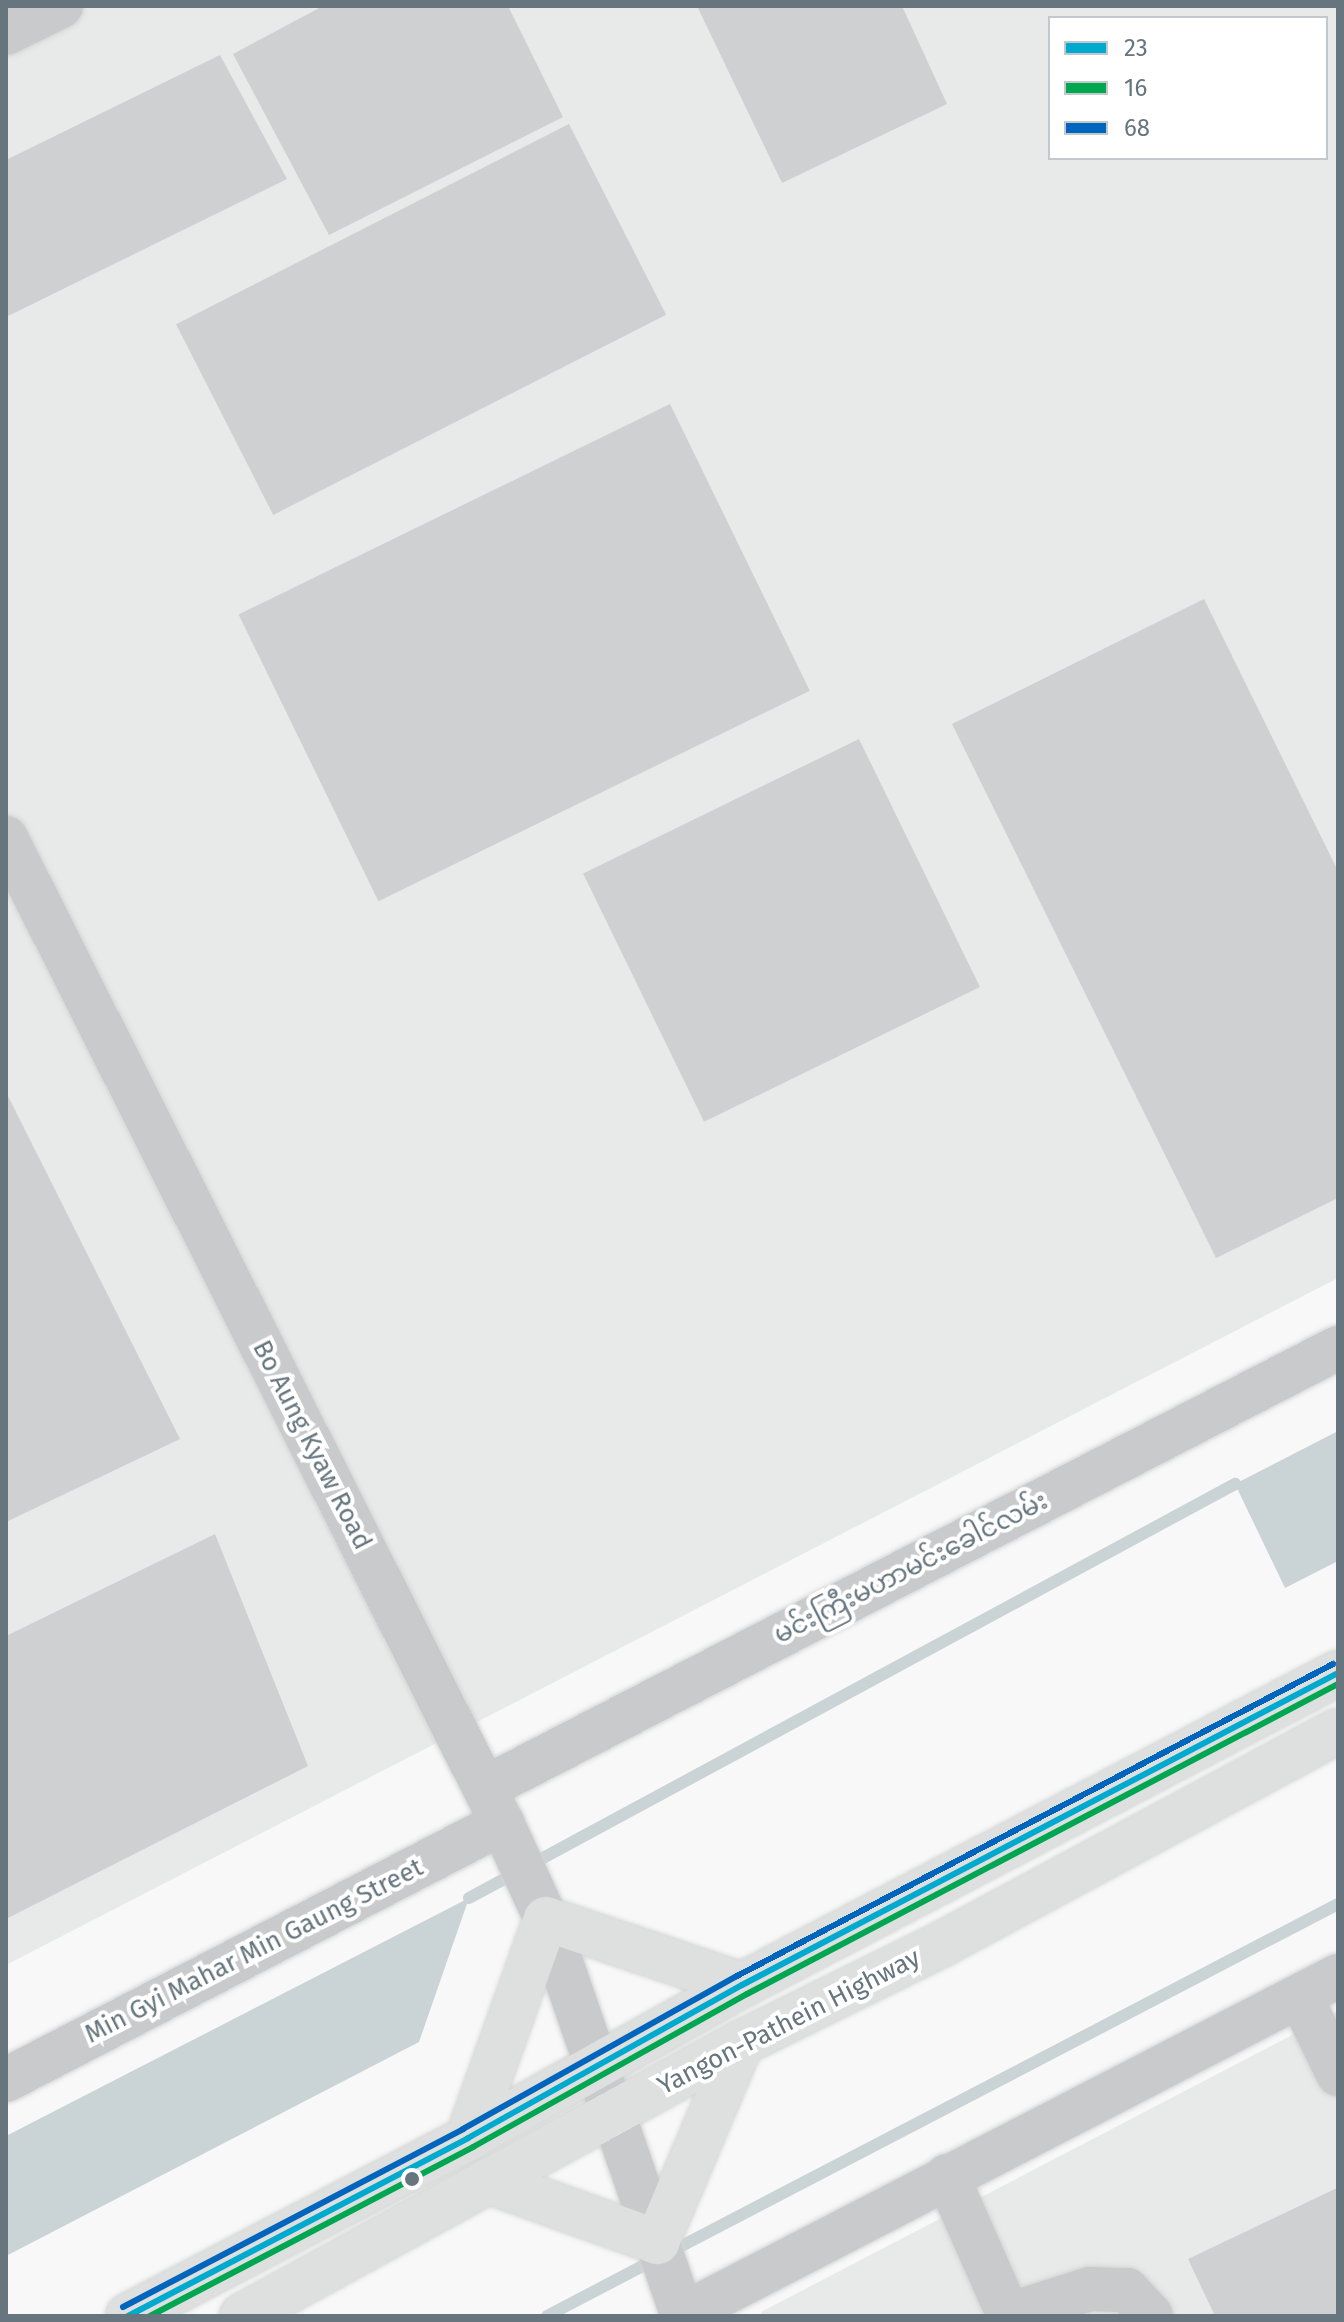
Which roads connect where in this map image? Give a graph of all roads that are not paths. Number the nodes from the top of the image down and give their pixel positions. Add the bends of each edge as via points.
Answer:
1 (61, 6) edge
2 (6, 33) edge
3 (6, 838) edge
4 (1338, 1348) edge
5 (1338, 1673) edge
6 (1338, 1731) edge
7 (493, 1805) junction
8 (546, 1919) junction
9 (1338, 1976) edge
10 (742, 1985) junction
11 (1300, 1996) junction
12 (741, 2043) junction
13 (595, 2063) junction
14 (1338, 2074) edge
15 (6, 2080) edge
16 (612, 2113) junction
17 (468, 2138) junction
18 (947, 2176) junction
19 (488, 2181) junction
20 (657, 2242) junction
21 (1009, 2315) edge
22 (128, 2316) edge
23 (242, 2316) edge
24 (682, 2316) edge
25 (1151, 2316) edge

1 - 2 street
3 - 7 street, Bo Aung Kyaw Road
4 - 7 street, မင်းကြီးမဟာမင်းခေါင်လမ်း
5 - 10 main road, Yangon-Pathein Highway
6 - 12 main road, Yangon-Pathein Highway via 944,1943
7 - 8 street, Bo Aung Kyaw Road
7 - 15 street, Min Gyi Mahar Min Gaung Street
8 - 10 main road
8 - 13 street, Bo Aung Kyaw Road
8 - 17 main road
9 - 11 street
10 - 13 main road, Yangon-Pathein Highway
11 - 14 street
11 - 18 street
12 - 16 main road, Yangon-Pathein Highway
12 - 20 main road
13 - 16 street, Bo Aung Kyaw Road
13 - 17 main road, Yangon-Pathein Highway
16 - 19 main road, Yangon-Pathein Highway
16 - 20 street, Bo Aung Kyaw Road
17 - 22 main road, Yangon-Pathein Highway
18 - 21 street
18 - 24 street
19 - 20 main road
19 - 23 main road, Yangon-Pathein Highway
20 - 24 street, Bo Aung Kyaw Road
21 - 25 street via 1102,2289 1127,2290

